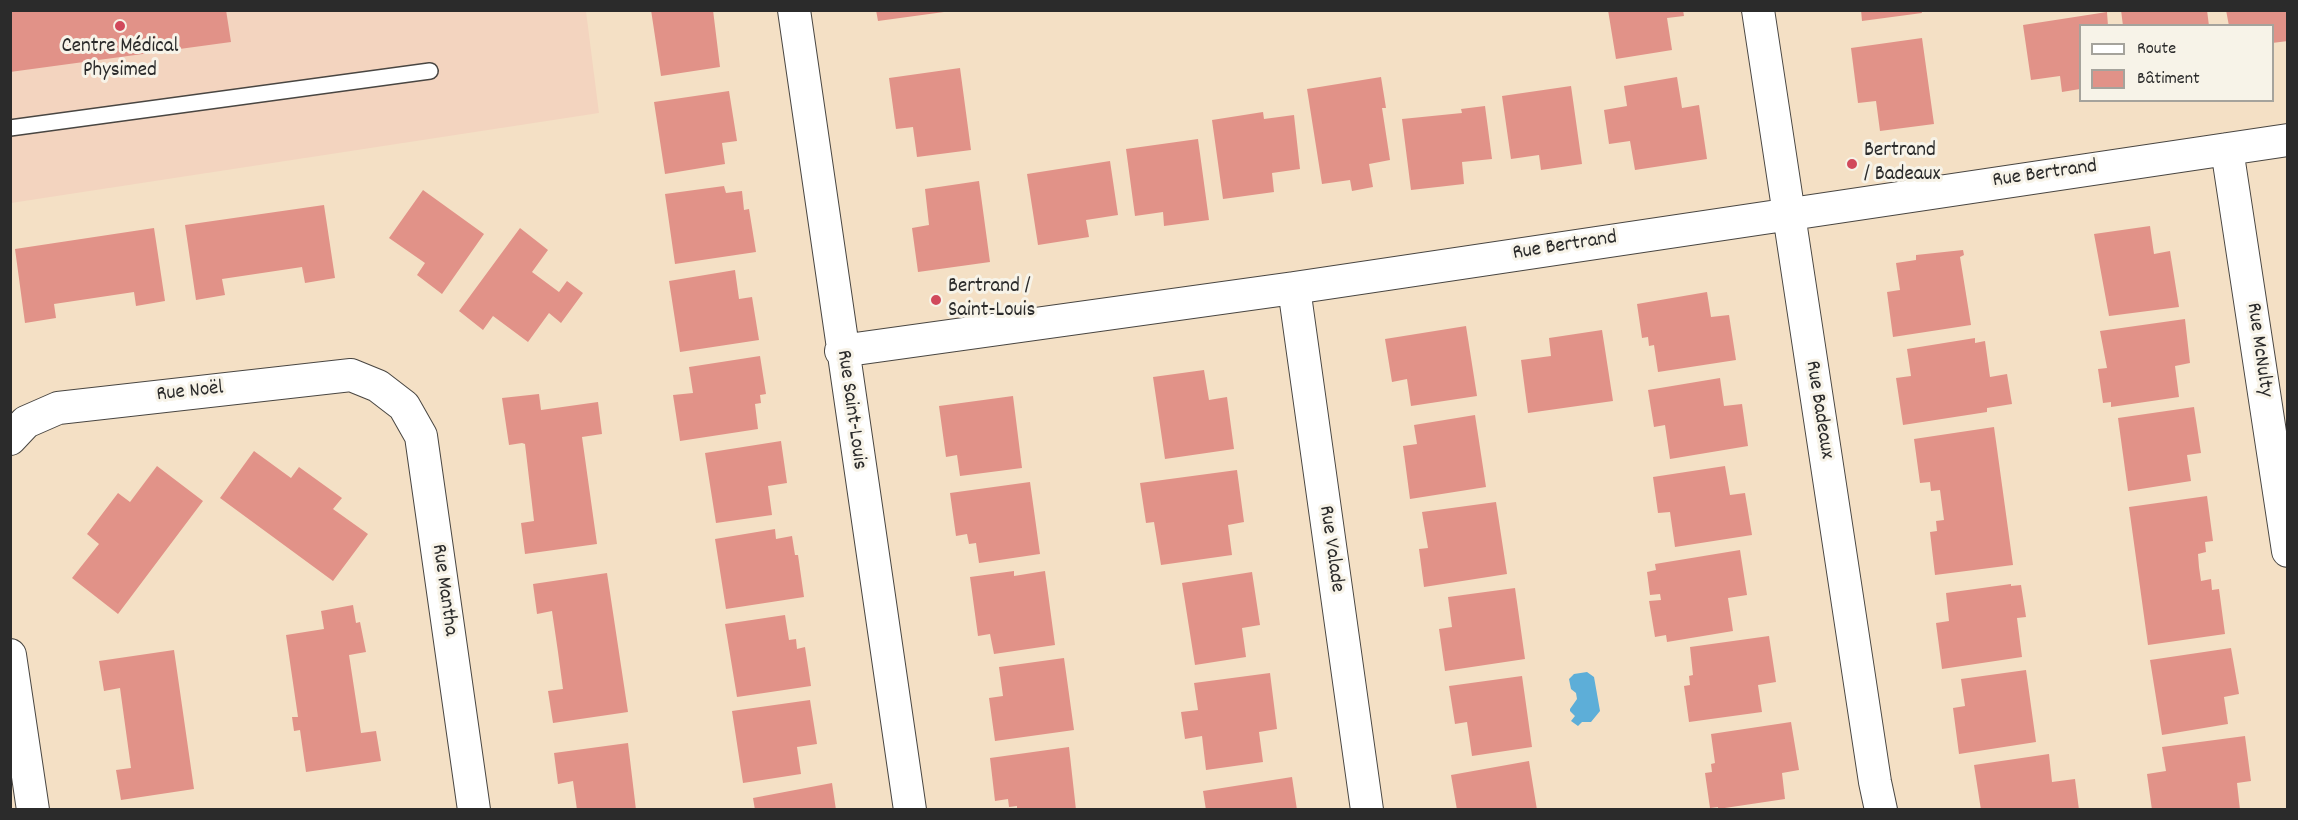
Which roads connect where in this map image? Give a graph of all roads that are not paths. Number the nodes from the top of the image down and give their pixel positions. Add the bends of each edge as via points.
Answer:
1 (794, 10) edge
2 (1758, 10) edge
3 (430, 71) dead end
4 (10, 128) edge
5 (2288, 140) edge
6 (2228, 149) junction
7 (1788, 213) junction
8 (1294, 288) junction
9 (842, 351) junction
10 (378, 386) joint
11 (10, 439) edge
12 (2288, 551) edge
13 (10, 655) edge
14 (33, 810) edge
15 (474, 810) edge
16 (910, 810) edge
17 (1367, 810) edge
18 (1881, 810) edge

1 - 9 street, Rue Saint-Louis
2 - 7 street, Rue Badeaux
3 - 4 lane
5 - 6 street, Rue Bertrand
6 - 7 street, Rue Bertrand
6 - 12 street, Rue McNulty
7 - 8 street, Rue Bertrand
7 - 18 street, Rue Badeaux
8 - 9 street, Rue Bertrand
8 - 17 street, Rue Valade
9 - 16 street, Rue Saint-Louis
10 - 11 street, Rue Noël via 351,375 58,408 26,422
10 - 15 street, Rue Mantha via 404,406 421,436
13 - 14 street

